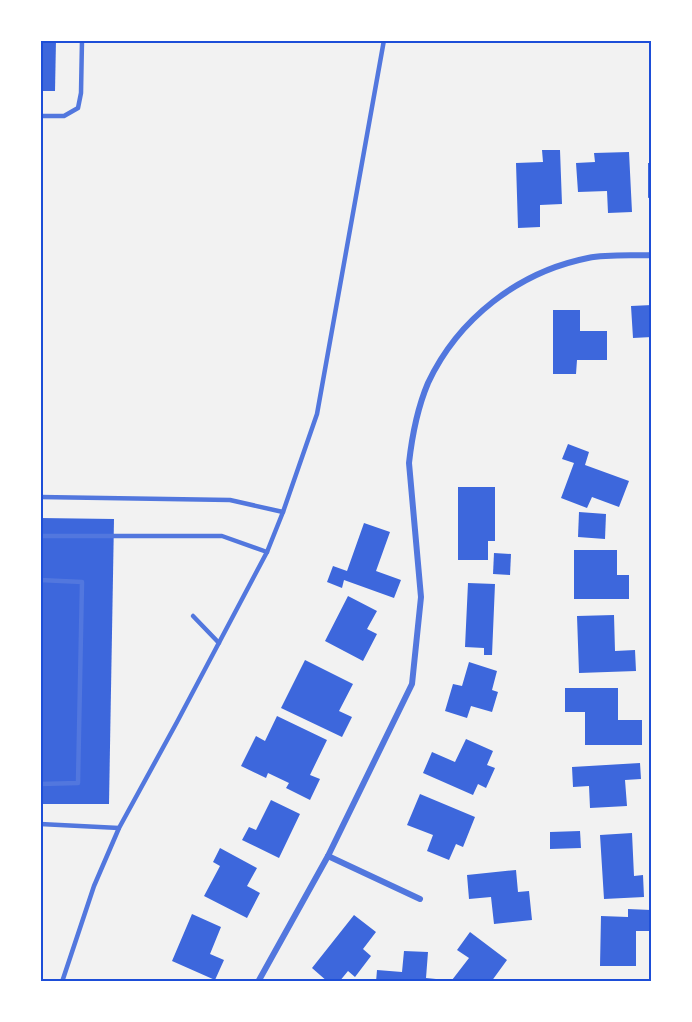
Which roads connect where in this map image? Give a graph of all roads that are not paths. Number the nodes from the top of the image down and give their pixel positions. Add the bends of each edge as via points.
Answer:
1 (82, 40) edge
2 (384, 40) edge
3 (40, 116) edge
4 (651, 255) edge
5 (40, 497) edge
6 (283, 512) junction
7 (40, 536) edge
8 (267, 552) junction
9 (40, 580) edge
10 (193, 616) dead end
11 (219, 643) junction
12 (40, 784) edge
13 (40, 824) edge
14 (119, 828) junction
15 (328, 856) junction
16 (420, 899) dead end
17 (62, 981) edge
18 (258, 981) edge

1 - 3 lane via 78,108 64,116
2 - 6 lane via 317,414
4 - 15 street via 590,258 544,271 483,309 438,365 415,422 409,463 421,597 412,684
5 - 6 lane via 230,500
6 - 8 lane
7 - 8 lane via 222,536
8 - 11 lane
9 - 12 lane via 82,582 78,783
10 - 11 lane
11 - 14 lane
13 - 14 lane
14 - 17 lane via 94,886
15 - 16 street
15 - 18 street

